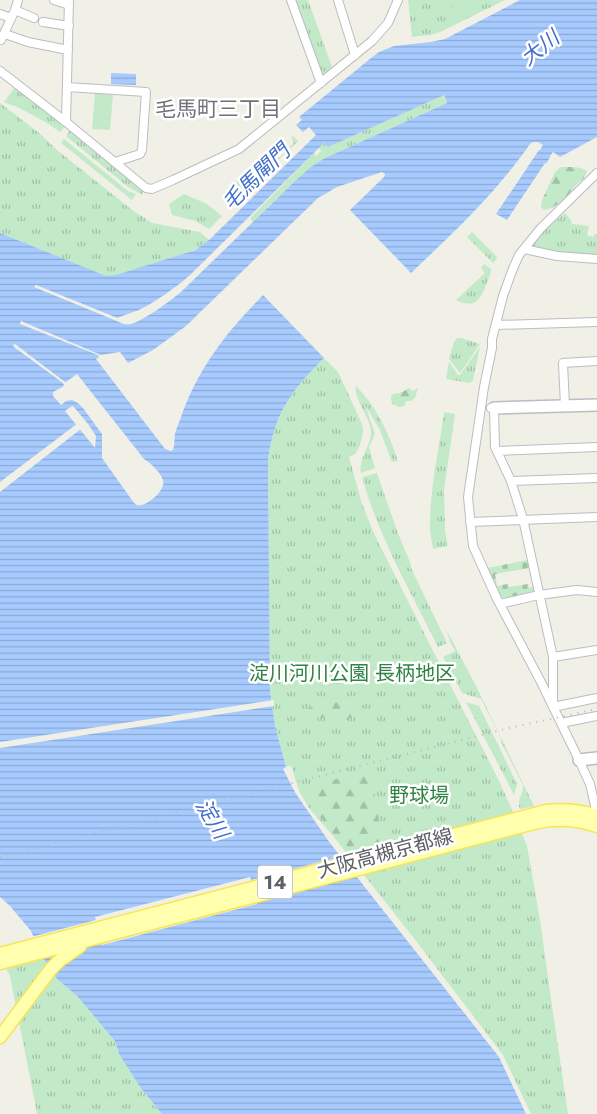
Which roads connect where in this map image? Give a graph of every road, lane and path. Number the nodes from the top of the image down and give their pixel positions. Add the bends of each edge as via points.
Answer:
1 (18, 0) edge
2 (54, 0) edge
3 (291, 0) edge
4 (338, 0) edge
5 (398, 0) edge
6 (69, 3) edge
7 (0, 14) edge
8 (13, 14) junction
9 (34, 18) dead end
10 (43, 22) dead end
11 (69, 26) junction
12 (2, 37) edge
13 (68, 50) junction
14 (355, 55) junction
15 (0, 71) edge
16 (321, 83) junction
17 (67, 87) junction
18 (66, 122) junction
19 (116, 162) junction
20 (597, 173) edge
21 (524, 249) junction
22 (597, 259) edge
23 (597, 322) edge
24 (496, 325) junction
25 (597, 361) edge
26 (597, 405) edge
27 (565, 406) junction
28 (481, 408) junction
29 (494, 408) junction
30 (597, 447) edge
31 (497, 451) junction
32 (597, 478) edge
33 (511, 481) junction
34 (597, 517) edge
35 (523, 519) junction
36 (470, 522) junction
37 (597, 592) edge
38 (539, 595) junction
39 (500, 604) junction
40 (597, 650) edge
41 (553, 656) junction
42 (597, 698) edge
43 (553, 707) junction
44 (597, 716) edge
45 (561, 723) junction
46 (597, 758) edge
47 (579, 760) junction
48 (552, 815) junction
49 (572, 815) junction
50 (597, 815) edge
51 (597, 826) edge
52 (90, 940) junction
53 (0, 954) edge
54 (0, 963) edge
55 (0, 1037) edge

1 - 8 street
2 - 6 street
3 - 16 street
4 - 14 street
5 - 14 street via 388,23
6 - 11 street
7 - 8 street
8 - 9 street
8 - 12 street
10 - 11 street
11 - 13 street
12 - 13 street
13 - 17 street
14 - 16 street
15 - 18 street
16 - 19 street via 239,149 152,189 146,188
17 - 18 street
17 - 19 street via 146,92 142,150 140,154
18 - 19 street
20 - 21 street
21 - 22 street
21 - 24 street via 512,271
23 - 24 street
24 - 28 street
25 - 27 street via 563,363
26 - 27 street
27 - 29 street
28 - 29 street
28 - 36 street via 468,497
29 - 31 street
30 - 31 street
31 - 33 street
32 - 33 street
33 - 35 street
34 - 35 street
35 - 36 street
35 - 38 street
36 - 39 street via 473,546
37 - 38 street via 577,590
38 - 39 street
38 - 41 street
39 - 43 street
40 - 41 street
41 - 43 street
42 - 43 street
43 - 45 street
44 - 45 street
45 - 47 street
46 - 47 street
47 - 50 street via 590,784
48 - 49 main road, 大阪高槻京都線 / 14
48 - 52 main road, 大阪高槻京都線 / 14 via 538,822
48 - 53 main road, 大阪高槻京都線 / 14
49 - 50 main road, 大阪高槻京都線 / 14 via 585,812
49 - 51 main road, 大阪高槻京都線 / 14
52 - 54 main road, 大阪高槻京都線 / 14
52 - 55 main road, 大阪高槻京都線 / 14 via 51,969

